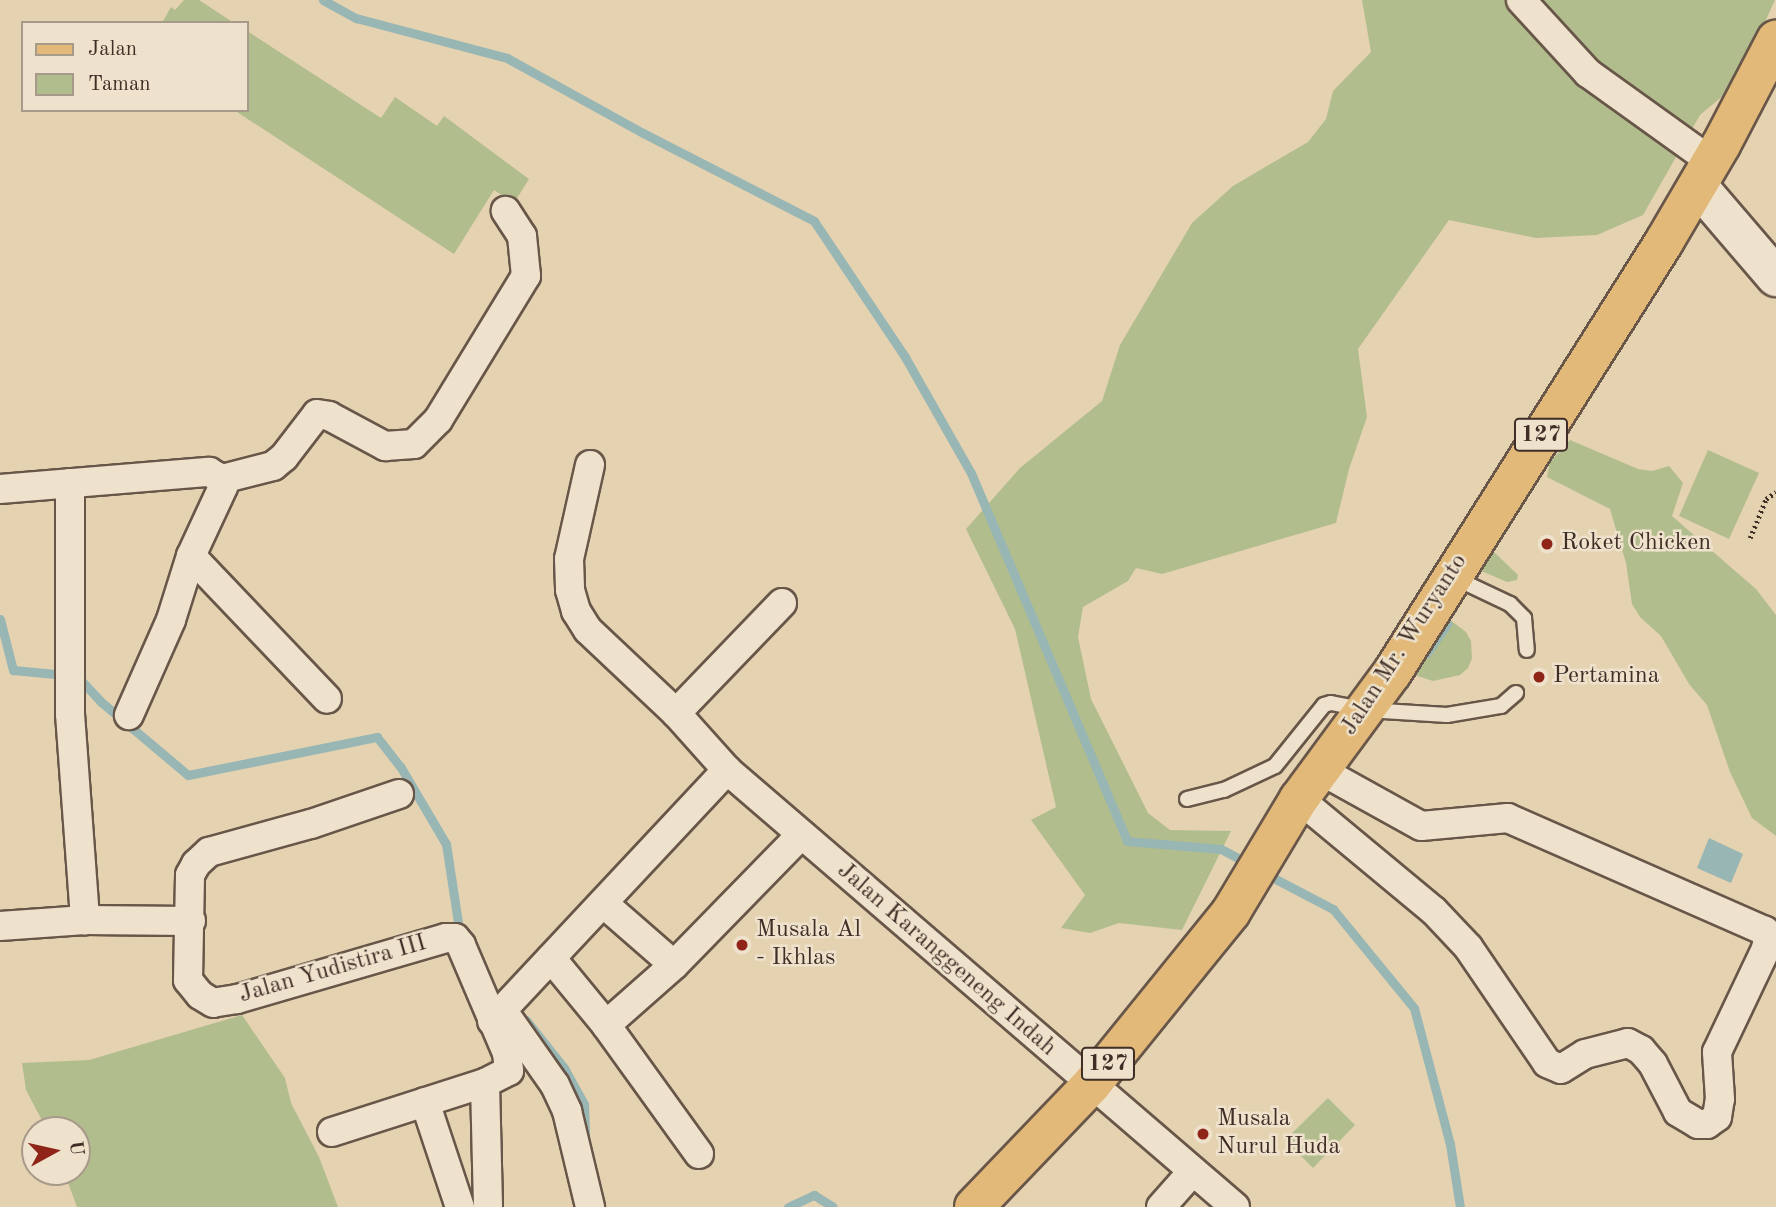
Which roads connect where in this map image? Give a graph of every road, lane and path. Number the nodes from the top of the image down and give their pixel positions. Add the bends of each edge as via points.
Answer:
1 (1521, 0) edge
2 (1776, 40) edge
3 (1705, 174) junction
4 (506, 211) dead end
5 (1776, 277) edge
6 (590, 465) dead end
7 (222, 479) junction
8 (70, 482) junction
9 (0, 489) edge
10 (1776, 492) edge
11 (1750, 538) dead end
12 (191, 556) junction
13 (1450, 576) junction
14 (782, 603) dead end
15 (1527, 649) dead end
16 (1516, 693) dead end
17 (327, 699) dead end
18 (1367, 710) junction
19 (676, 713) junction
20 (130, 715) dead end
21 (727, 770) junction
22 (399, 794) dead end
23 (1302, 795) junction
24 (1187, 799) dead end
25 (802, 835) junction
26 (603, 903) junction
27 (85, 920) junction
28 (191, 921) junction
29 (0, 926) edge
30 (551, 958) junction
31 (674, 965) junction
32 (504, 1009) junction
33 (606, 1025) junction
34 (485, 1083) junction
35 (1091, 1085) junction
36 (425, 1102) junction
37 (332, 1132) dead end
38 (699, 1154) dead end
39 (1193, 1171) junction
40 (460, 1207) edge
41 (488, 1207) edge
42 (590, 1207) edge
43 (974, 1207) edge
44 (1161, 1207) edge
45 (1235, 1207) edge

1 - 3 street via 1588,73
2 - 3 main road, Jalan Mr. Wuryanto / 127
3 - 5 main road
3 - 13 main road, Jalan Mr. Wuryanto / 127
4 - 7 street via 522,236 526,276 438,420 414,444 385,446 317,414 273,466
6 - 19 street, Jalan Karanggeneng Indah via 569,559 576,611 588,630
7 - 8 street via 209,472
7 - 12 street via 223,487
8 - 9 street
8 - 27 street via 70,714
10 - 11 path via 1766,499
12 - 17 street
12 - 20 street via 171,620
13 - 15 lane via 1510,604 1524,618
13 - 18 main road, Jalan Mr. Wuryanto / 127
14 - 19 street
16 - 18 lane via 1501,706 1480,712 1447,715
18 - 23 main road, Jalan Mr. Wuryanto / 127
18 - 24 lane via 1335,701 1324,705 1275,766 1224,790
19 - 21 street, Jalan Karanggeneng Indah
21 - 25 street, Jalan Karanggeneng Indah
21 - 26 street
22 - 28 street via 209,852 190,875
23 - 23 street via 1421,826 1508,818 1765,931 1766,950 1717,1052 1717,1117 1698,1124 1678,1112 1653,1064 1642,1050 1628,1043 1585,1054 1561,1069 1547,1063 1460,937
23 - 35 main road, Jalan Mr. Wuryanto / 127 via 1231,912
25 - 31 street
25 - 35 street, Jalan Karanggeneng Indah
26 - 30 street
26 - 31 street
27 - 28 street
27 - 29 street
28 - 32 street, Jalan Yudistira III via 188,980 213,1003 451,937
30 - 32 street
30 - 33 street
31 - 33 street
32 - 34 street via 509,1071
32 - 42 street via 567,1111
33 - 38 street
34 - 36 street
34 - 41 street
35 - 39 street, Jalan Karanggeneng Indah
35 - 43 main road, Jalan Mr. Wuryanto / 127
36 - 37 street
36 - 40 street
39 - 44 street
39 - 45 street, Jalan Karanggeneng Indah

